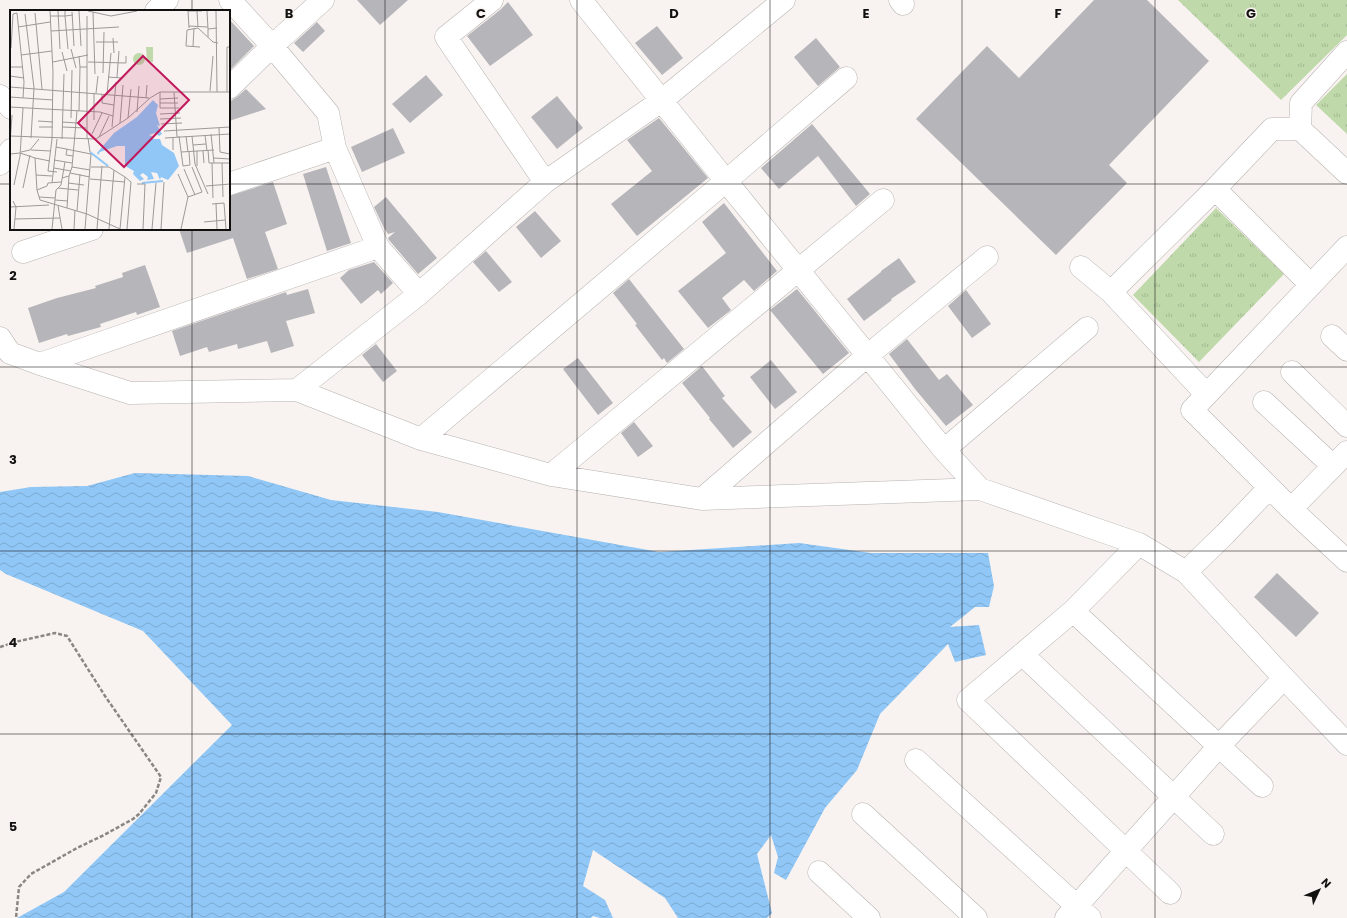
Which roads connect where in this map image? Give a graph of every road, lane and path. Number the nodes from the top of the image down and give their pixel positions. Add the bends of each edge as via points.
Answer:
1 (167, 0) edge
2 (230, 0) edge
3 (323, 0) edge
4 (492, 0) edge
5 (784, 0) edge
6 (588, 2) edge
7 (157, 10) edge
8 (272, 46) junction
9 (1347, 52) edge
10 (846, 78) dead end
11 (230, 87) edge
12 (0, 96) edge
13 (661, 101) junction
14 (10, 107) edge
15 (1300, 129) junction
16 (335, 148) junction
17 (10, 151) edge
18 (0, 164) edge
19 (1347, 172) edge
20 (545, 182) junction
21 (726, 182) junction
22 (230, 184) edge
23 (1215, 189) junction
24 (883, 200) dead end
25 (89, 230) edge
26 (378, 247) junction
27 (1347, 247) edge
28 (23, 252) dead end
29 (986, 257) dead end
30 (1081, 267) dead end
31 (798, 270) junction
32 (1311, 285) junction
33 (1111, 292) junction
34 (419, 294) junction
35 (1087, 328) dead end
36 (0, 338) edge
37 (867, 356) junction
38 (40, 364) junction
39 (1292, 372) dead end
40 (297, 390) junction
41 (1206, 394) junction
42 (1264, 402) dead end
43 (1347, 426) edge
44 (421, 439) junction
45 (944, 450) junction
46 (1340, 459) edge
47 (551, 475) junction
48 (1269, 488) junction
49 (980, 489) junction
50 (702, 498) junction
51 (1291, 508) junction
52 (1139, 544) junction
53 (1347, 561) edge
54 (1186, 572) junction
55 (1073, 612) junction
56 (0, 647) edge
57 (1022, 654) junction
58 (1284, 678) junction
59 (1347, 744) edge
60 (1219, 746) junction
61 (916, 760) dead end
62 (1262, 786) dead end
63 (1173, 797) junction
64 (863, 814) dead end
65 (1213, 834) dead end
66 (1126, 850) junction
67 (819, 872) dead end
68 (1170, 893) dead end
69 (1077, 914) edge
70 (16, 918) edge
71 (868, 918) edge
72 (976, 918) edge

1 - 7 street
2 - 8 street
3 - 8 street
4 - 20 street via 446,37
5 - 13 street
6 - 13 street
8 - 11 street
8 - 16 street via 328,113
9 - 15 street via 1301,103
10 - 21 street
12 - 14 street
13 - 20 street
13 - 21 street
15 - 19 street
15 - 23 street via 1272,129
16 - 22 street
16 - 26 street
17 - 18 street
20 - 34 street
21 - 31 street
21 - 44 street
23 - 32 street
23 - 33 street
24 - 31 street
25 - 28 street
26 - 34 street
26 - 38 street
27 - 32 street
29 - 37 street
30 - 33 street
31 - 37 street
31 - 47 street
32 - 41 street
33 - 41 street
34 - 40 street
35 - 45 street
36 - 38 street via 10,353
37 - 45 street
37 - 50 street
38 - 40 street via 130,393
39 - 43 street
40 - 44 street
41 - 48 street via 1192,410
42 - 46 street
44 - 47 street
45 - 49 street
46 - 51 street
47 - 50 street
48 - 51 street
48 - 54 street
49 - 50 street
49 - 52 street
51 - 53 street
52 - 54 street
52 - 55 street
54 - 58 street
55 - 57 street
55 - 60 street
56 - 70 path via 55,633 67,636 161,777 156,793 133,819 31,874 19,887
57 - 63 street
57 - 66 street via 968,700
58 - 59 street
58 - 60 street
60 - 62 street
60 - 63 street
61 - 69 street
63 - 65 street
63 - 66 street
64 - 72 street
66 - 68 street
66 - 69 street
67 - 71 street

